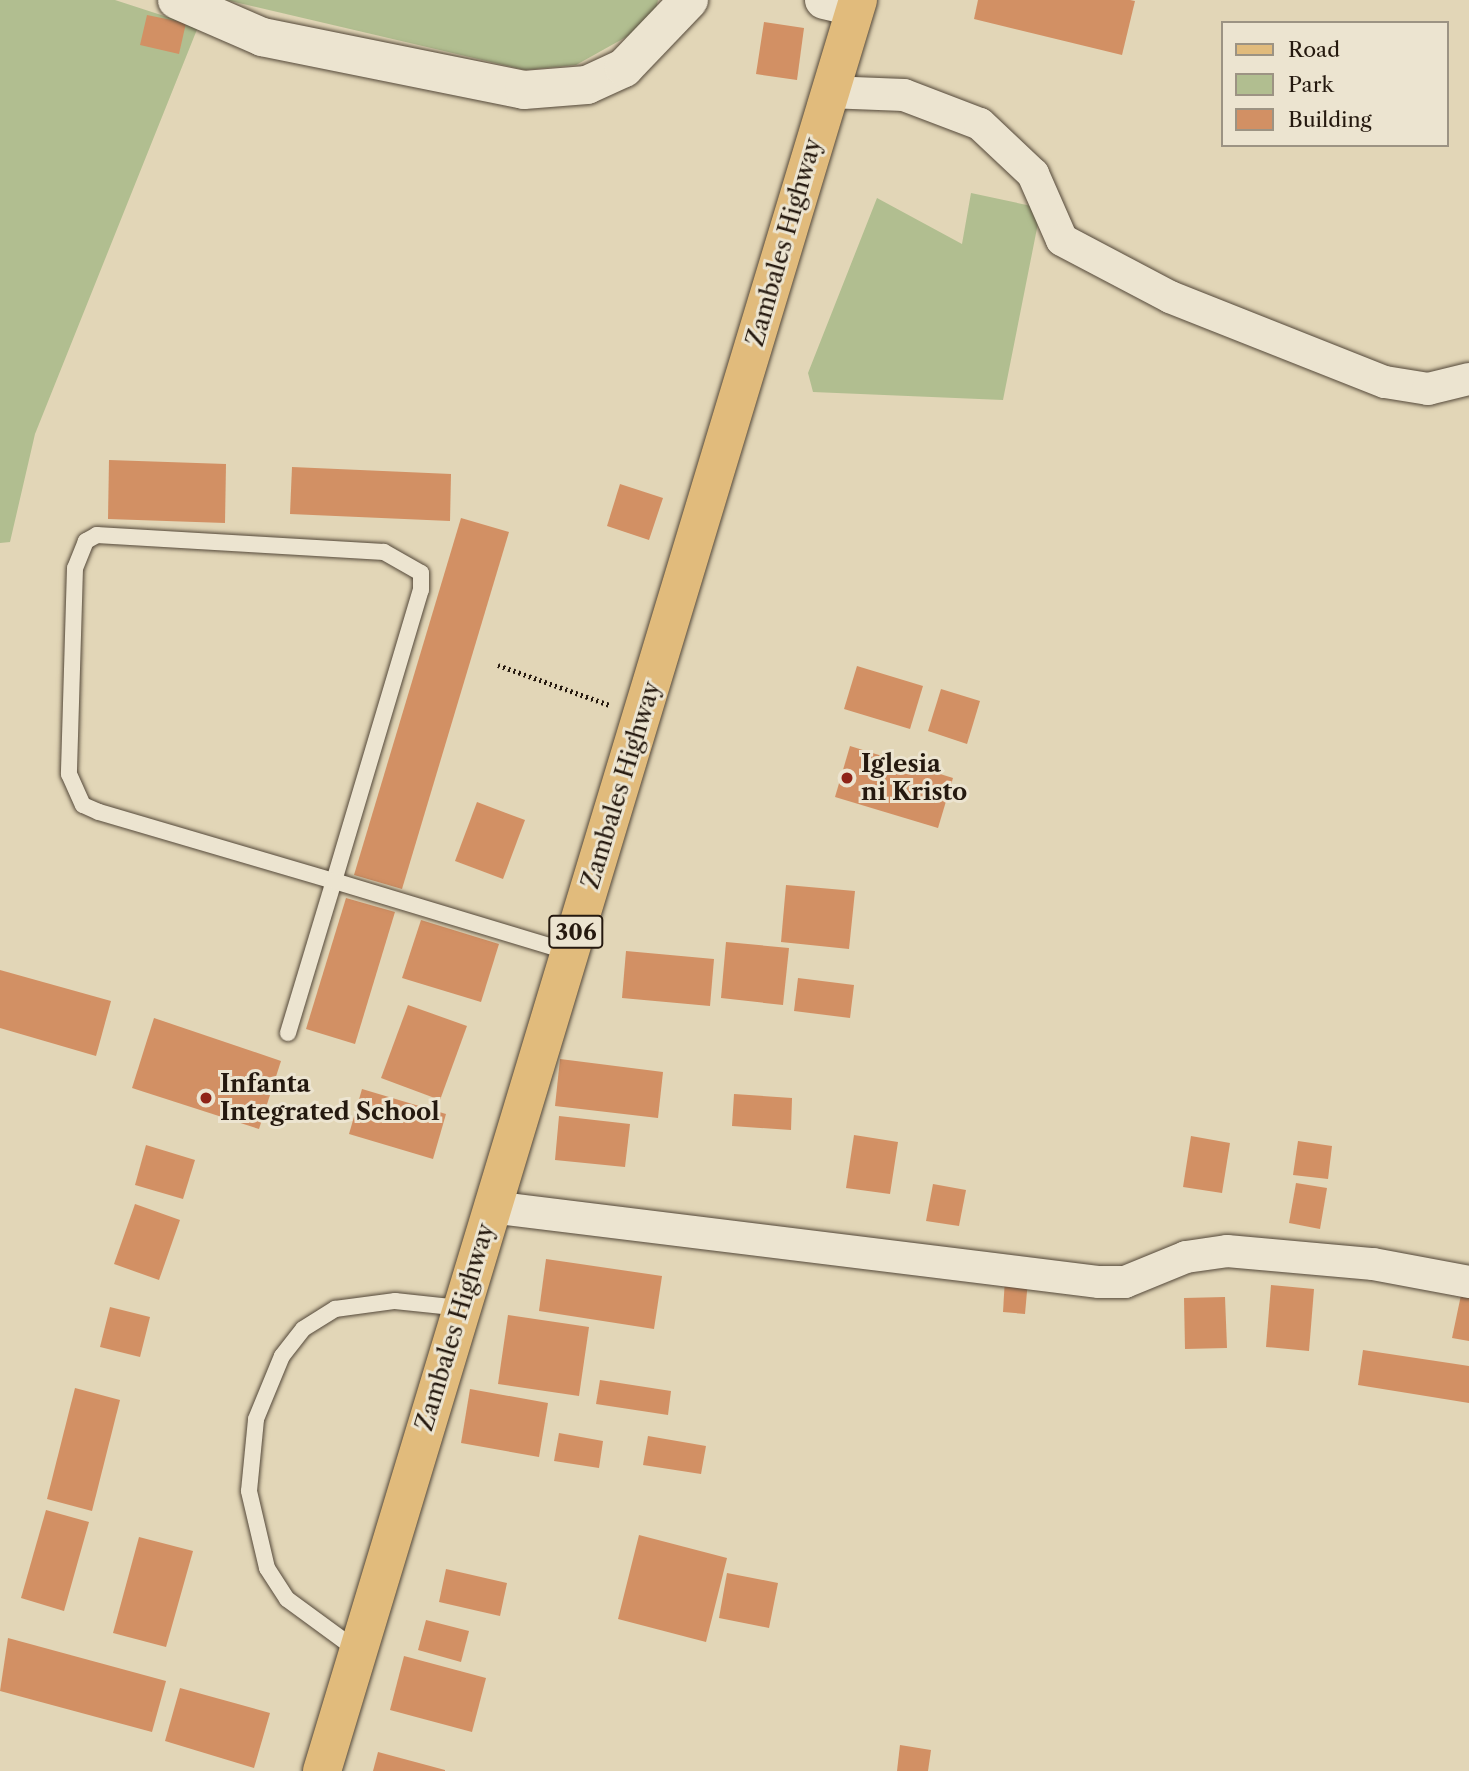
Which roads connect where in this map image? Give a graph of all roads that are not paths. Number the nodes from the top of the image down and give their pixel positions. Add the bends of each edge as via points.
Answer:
1 (177, 0) edge
2 (689, 0) edge
3 (846, 2) edge
4 (828, 93) junction
5 (1469, 379) edge
6 (334, 881) junction
7 (569, 952) junction
8 (288, 1033) dead end
9 (491, 1207) junction
10 (1469, 1282) edge
11 (460, 1308) junction
12 (358, 1651) junction
13 (322, 1771) edge

1 - 2 street via 262,37 524,90 587,85 624,68
3 - 4 main road, Zambales Highway / 306
4 - 5 street via 904,95 980,124 1033,174 1062,240 1170,297 1385,382 1428,389
4 - 7 main road, Zambales Highway / 306
6 - 6 lane via 421,573 384,552 97,535 86,541 75,568 73,791 99,812
6 - 7 lane
6 - 8 lane
7 - 9 main road, Zambales Highway / 306
9 - 10 street via 1099,1282 1125,1282 1186,1257 1227,1251 1373,1264
9 - 11 main road, Zambales Highway / 306
11 - 12 main road, Zambales Highway / 306
11 - 12 lane via 395,1301 335,1309 303,1329 282,1356 256,1419 249,1491 267,1568 287,1599
12 - 13 main road, Zambales Highway / 306

